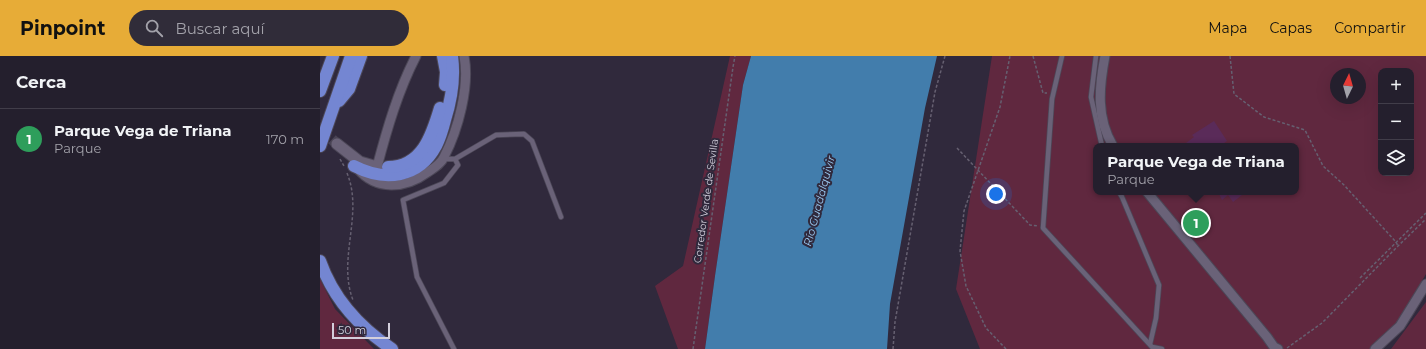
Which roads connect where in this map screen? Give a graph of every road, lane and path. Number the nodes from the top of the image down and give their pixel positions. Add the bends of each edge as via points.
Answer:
1 (333, 56) edge
2 (351, 56) edge
3 (361, 56) edge
4 (416, 56) edge
5 (443, 56) edge
6 (452, 56) edge
7 (464, 56) edge
8 (735, 56) edge
9 (945, 56) edge
10 (1010, 56) edge
11 (1033, 56) edge
12 (1062, 56) edge
13 (1096, 56) edge
14 (1105, 56) edge
15 (1230, 56) edge
16 (340, 89) junction
17 (320, 91) edge
18 (1053, 95) junction
19 (333, 108) junction
20 (320, 126) edge
21 (1101, 143) edge
22 (1112, 143) edge
23 (320, 146) edge
24 (336, 147) junction
25 (957, 148) dead end
26 (444, 159) junction
27 (455, 159) junction
28 (354, 166) junction
29 (377, 167) junction
30 (978, 171) junction
31 (1121, 195) edge
32 (1149, 195) edge
33 (1426, 213) edge
34 (562, 217) dead end
35 (1426, 219) edge
36 (1043, 226) junction
37 (1396, 242) junction
38 (1398, 246) junction
39 (320, 261) edge
40 (1360, 278) dead end
41 (1426, 284) edge
42 (354, 301) dead end
43 (1150, 344) junction
44 (1274, 348) edge
45 (392, 349) edge
46 (454, 349) edge
47 (693, 349) edge
48 (893, 349) edge
49 (1006, 349) edge
50 (1162, 349) edge
51 (1285, 349) edge
52 (1375, 349) edge

1 - 17 highway
2 - 16 highway
3 - 19 highway via 349,89
4 - 29 street via 404,81
5 - 29 highway via 446,72 444,94 427,145 404,165
6 - 28 highway via 454,78 451,101 436,145 428,157 409,172 398,174 374,174
7 - 26 street via 465,94
8 - 47 path, Corredor Verde de Sevilla
9 - 48 path via 934,100 895,322
10 - 30 path via 1000,107
11 - 18 path via 1043,93
12 - 18 lane
13 - 21 lane via 1091,97
14 - 22 street via 1099,90 1102,121
15 - 37 path via 1234,94 1264,117 1305,130 1322,166 1344,185
16 - 19 highway
16 - 20 highway via 327,108
18 - 36 lane
19 - 23 highway
24 - 28 main road
24 - 29 main road via 360,162
24 - 42 path via 354,194 348,275
25 - 30 path
26 - 27 lane
26 - 28 street via 423,176 397,186 370,180
27 - 34 lane via 496,135 524,134 532,141
27 - 46 lane via 458,165 444,183 403,200 417,277
30 - 36 path via 1030,225
30 - 49 path via 964,211 960,251 966,286 986,328
31 - 43 lane via 1159,285 1156,318
32 - 44 street
33 - 37 path
35 - 38 path
36 - 43 lane
37 - 38 path
37 - 40 path
38 - 51 path via 1322,323
39 - 45 highway via 347,310 374,337
41 - 52 street via 1400,326
43 - 50 lane

